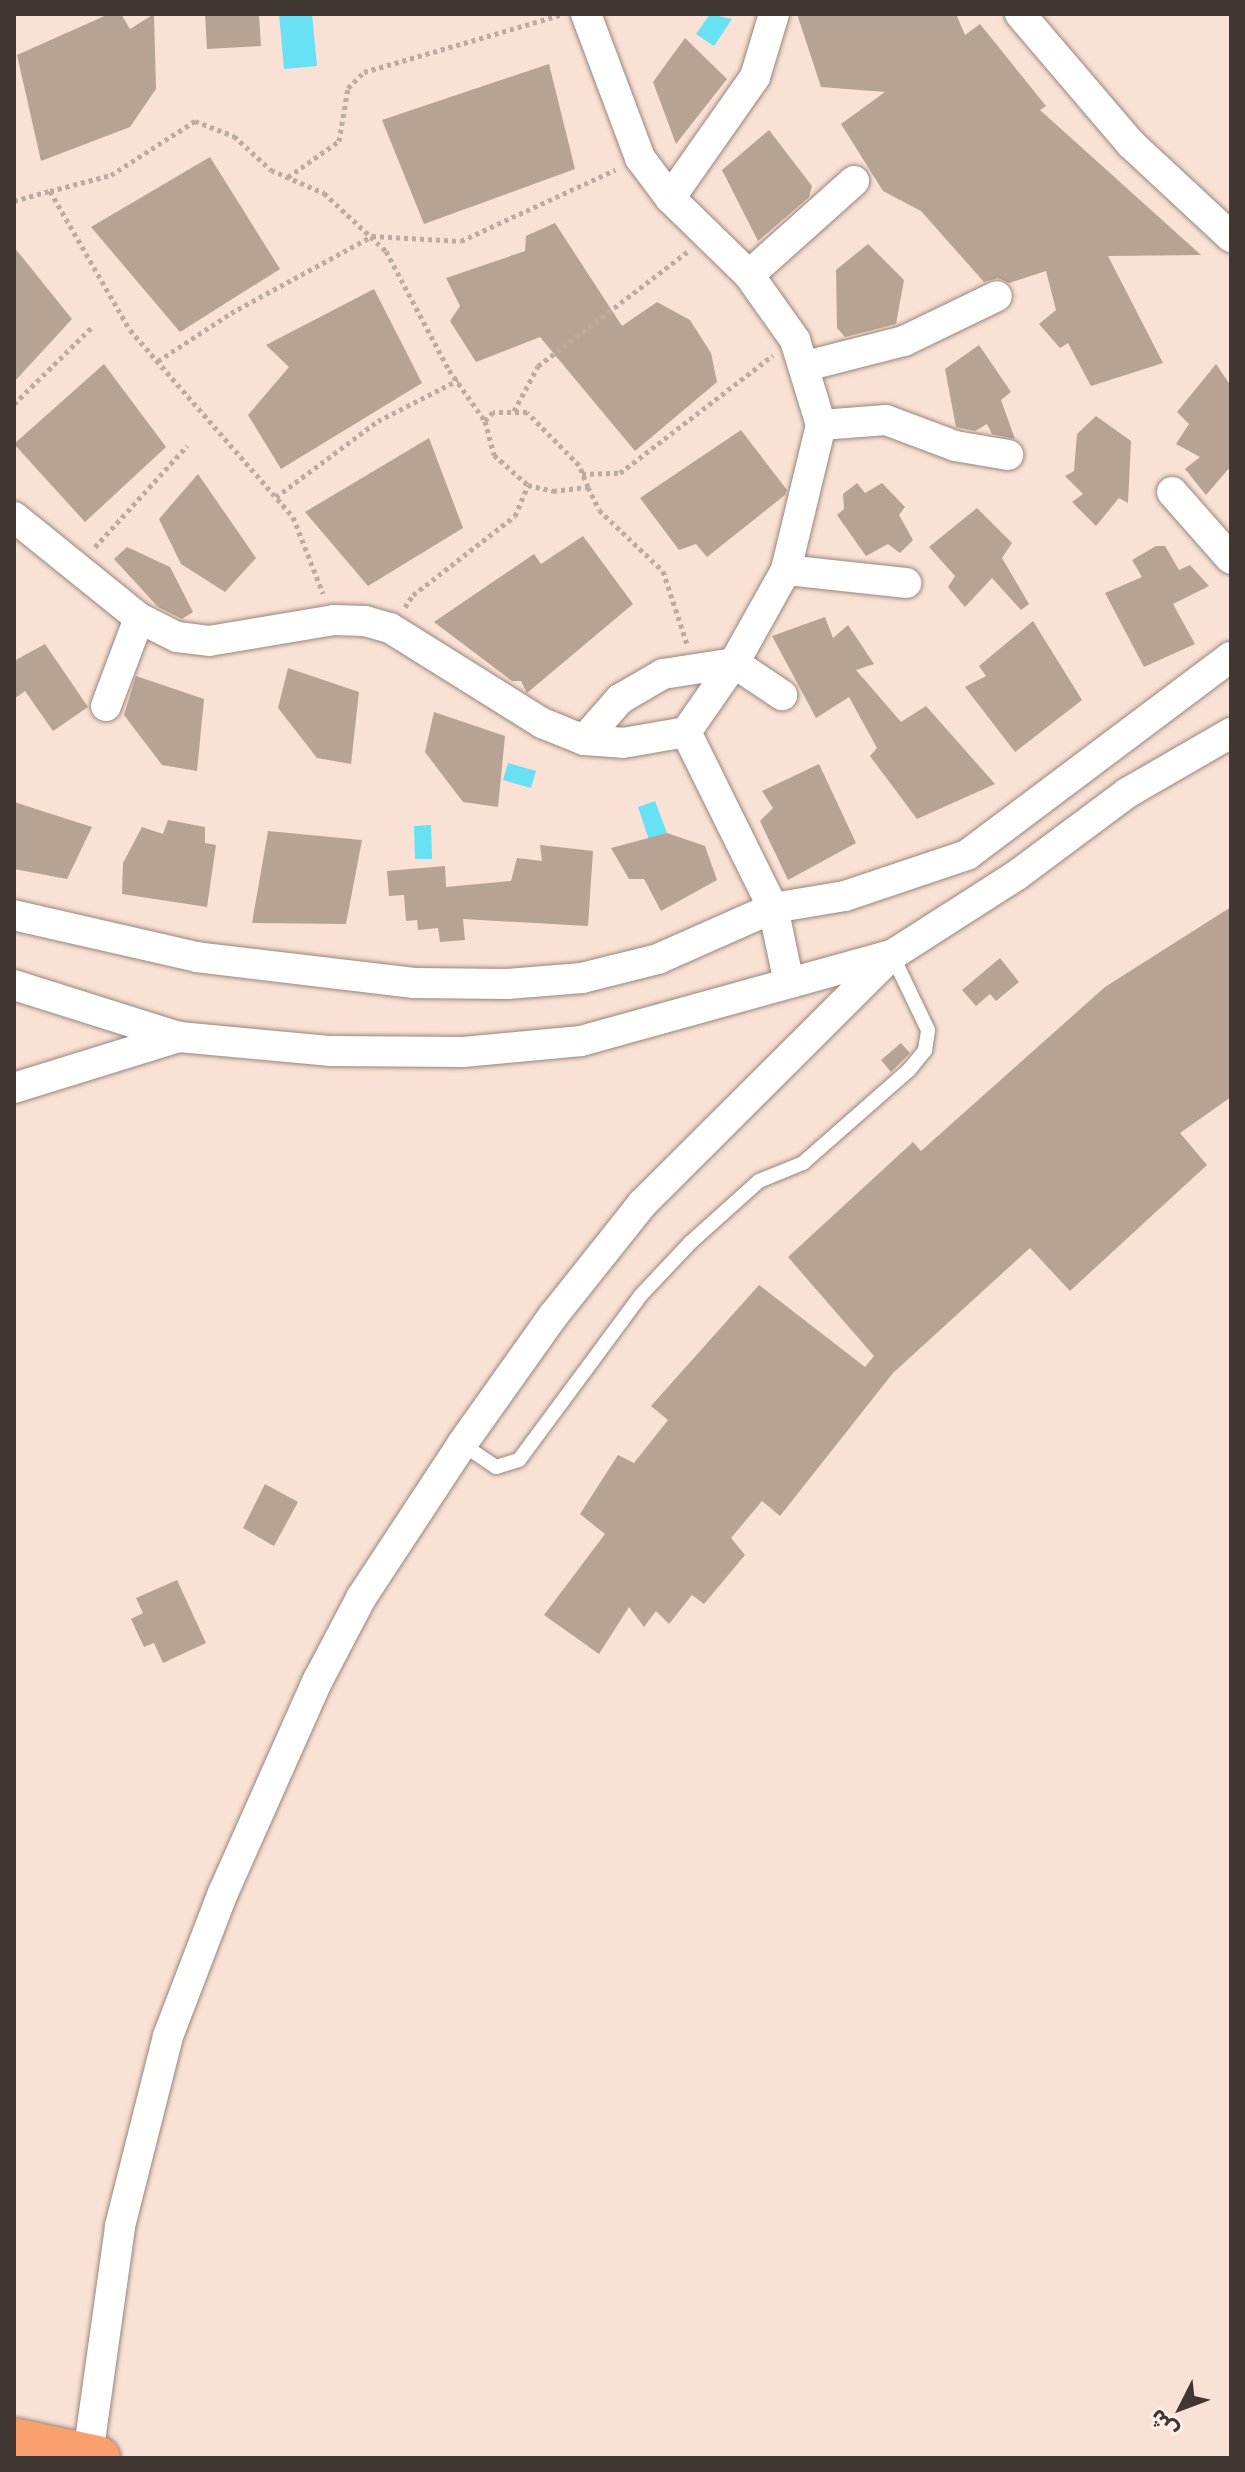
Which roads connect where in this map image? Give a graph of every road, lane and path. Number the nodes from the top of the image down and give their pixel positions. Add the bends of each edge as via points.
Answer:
1 (566, 14) edge
2 (586, 14) edge
3 (774, 14) edge
4 (1020, 14) edge
5 (640, 158) junction
6 (288, 177) junction
7 (854, 181) dead end
8 (50, 191) junction
9 (670, 198) junction
10 (14, 201) edge
11 (708, 234) junction
12 (372, 236) junction
13 (1231, 237) edge
14 (749, 275) junction
15 (997, 296) dead end
16 (92, 327) dead end
17 (801, 353) junction
18 (158, 361) junction
19 (458, 380) junction
20 (14, 404) edge
21 (514, 411) junction
22 (485, 421) junction
23 (821, 425) junction
24 (187, 446) dead end
25 (1008, 455) dead end
26 (582, 474) junction
27 (528, 485) junction
28 (588, 487) junction
29 (1172, 492) dead end
30 (276, 497) junction
31 (14, 517) edge
32 (1231, 559) edge
33 (75, 568) junction
34 (786, 570) junction
35 (906, 583) dead end
36 (139, 618) junction
37 (334, 620) junction
38 (390, 628) junction
39 (1231, 657) edge
40 (734, 663) junction
41 (695, 668) junction
42 (782, 695) dead end
43 (106, 706) dead end
44 (686, 732) junction
45 (1231, 733) edge
46 (584, 740) junction
47 (773, 908) junction
48 (14, 915) edge
49 (892, 955) junction
50 (789, 983) junction
51 (14, 985) edge
52 (179, 1037) junction
53 (14, 1088) edge
54 (462, 1444) junction
55 (14, 2440) edge
56 (93, 2456) edge

1 - 6 path via 364,72 348,88 339,141
2 - 5 street
3 - 9 street via 755,77
4 - 13 street via 1131,144
5 - 9 street
5 - 12 path via 461,241
6 - 8 path via 271,170 234,136 195,121 111,175
6 - 12 path via 324,193
7 - 14 street
8 - 10 path
8 - 18 path via 130,330
9 - 11 street
11 - 14 street
11 - 21 path via 538,366
12 - 18 path via 231,313
12 - 19 path via 386,251
14 - 17 street
15 - 17 street via 904,341
16 - 20 path
17 - 23 street
17 - 26 path via 620,473
18 - 30 path
19 - 22 path
19 - 30 path via 378,421
21 - 22 path via 493,412
21 - 26 path via 527,412 555,436
22 - 27 path via 494,455
23 - 25 street via 886,420 955,446
23 - 34 street
24 - 33 path
26 - 28 path
27 - 28 path via 553,491
27 - 38 path via 515,516 413,595
28 - 41 path via 599,510 663,571
29 - 32 street
30 - 37 path via 293,517
31 - 33 street
33 - 36 street
34 - 35 street
34 - 40 street
36 - 37 street via 177,637 209,641
36 - 43 street
37 - 38 street
38 - 46 street via 542,723
39 - 47 street via 967,855 845,896
40 - 41 street
40 - 42 street
40 - 44 street
41 - 46 street via 638,685
44 - 46 street via 623,743
44 - 47 street
45 - 49 street via 1127,793 1017,875
47 - 48 street via 658,959 582,978 507,984 414,983 197,957
47 - 50 street
49 - 50 street
49 - 54 street via 642,1204 561,1305
49 - 54 lane via 928,1030 925,1050 909,1070 803,1163 759,1181 691,1242 641,1295 519,1460 508,1468 496,1467
50 - 52 street via 581,1041 463,1052 331,1051
51 - 52 street
52 - 53 street
54 - 56 street via 361,1598 318,1680 223,1893 168,2036 120,2226
55 - 56 highway

